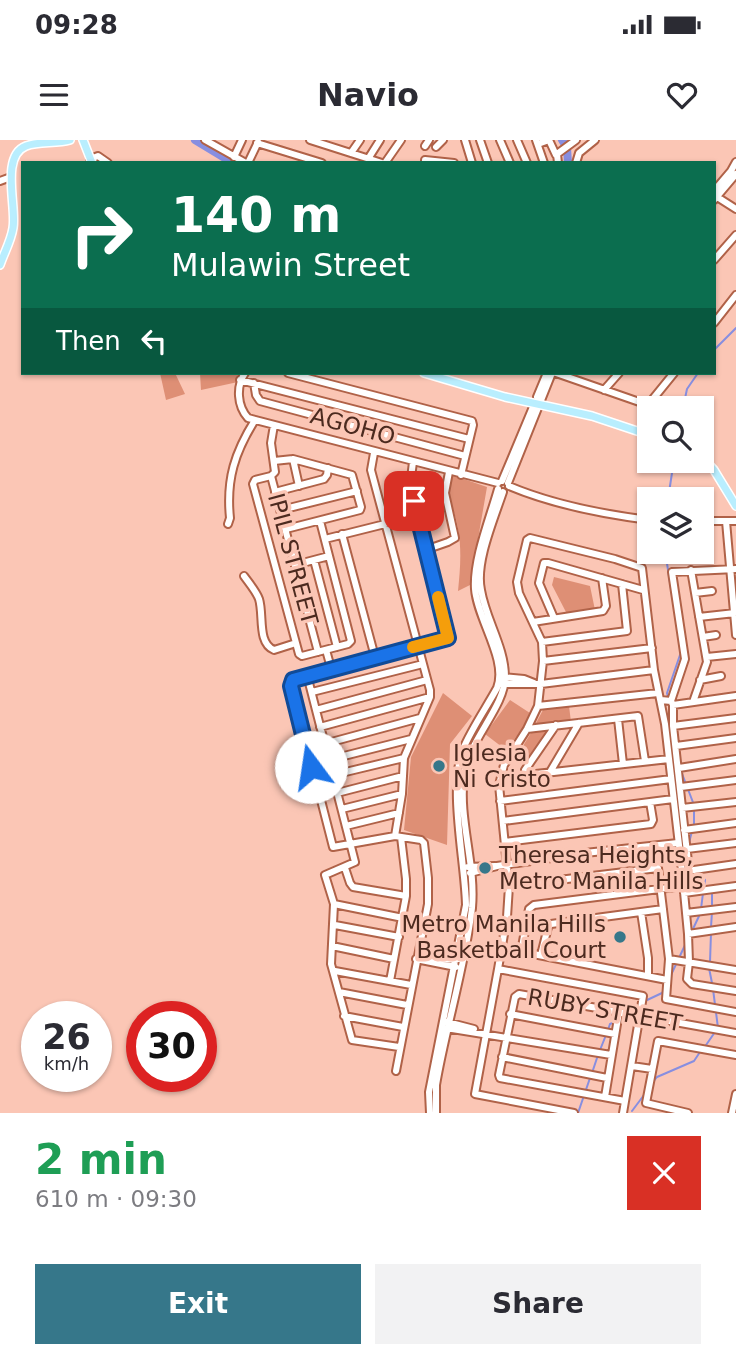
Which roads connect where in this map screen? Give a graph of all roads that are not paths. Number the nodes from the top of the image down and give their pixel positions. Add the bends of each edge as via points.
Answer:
1 (70, 140) edge
2 (83, 140) edge
3 (205, 140) edge
4 (224, 140) edge
5 (242, 140) edge
6 (310, 140) edge
7 (342, 140) edge
8 (360, 140) edge
9 (380, 140) edge
10 (401, 140) edge
11 (443, 140) edge
12 (465, 140) edge
13 (480, 140) edge
14 (500, 140) edge
15 (517, 140) edge
16 (595, 140) edge
17 (574, 141) edge
18 (258, 142) edge
19 (320, 142) edge
20 (537, 142) edge
21 (436, 147) dead end
22 (337, 148) junction
23 (220, 149) junction
24 (351, 153) junction
25 (287, 154) junction
26 (234, 157) junction
27 (557, 157) edge
28 (300, 159) edge
29 (368, 159) junction
30 (91, 161) edge
31 (243, 161) edge
32 (248, 161) edge
33 (284, 161) edge
34 (376, 161) edge
35 (385, 161) edge
36 (471, 161) edge
37 (487, 161) edge
38 (509, 161) edge
39 (526, 161) edge
40 (543, 161) edge
41 (577, 161) edge
42 (736, 162) edge
43 (736, 174) edge
44 (11, 177) junction
45 (0, 181) edge
46 (716, 194) edge
47 (716, 194) edge
48 (716, 196) edge
49 (736, 209) edge
50 (736, 235) edge
51 (716, 258) edge
52 (0, 265) edge
53 (736, 295) edge
54 (733, 305) edge
55 (716, 321) edge
56 (244, 375) edge
57 (295, 375) edge
58 (431, 375) edge
59 (551, 375) edge
60 (617, 375) edge
61 (672, 375) edge
62 (581, 377) edge
63 (240, 380) junction
64 (254, 383) junction
65 (604, 390) junction
66 (537, 403) junction
67 (255, 421) junction
68 (274, 425) junction
69 (637, 431) edge
70 (469, 439) junction
71 (374, 453) junction
72 (465, 456) junction
73 (293, 459) junction
74 (274, 461) junction
75 (413, 462) junction
76 (328, 468) junction
77 (714, 470) edge
78 (449, 472) junction
79 (461, 475) junction
80 (271, 476) junction
81 (299, 486) junction
82 (503, 487) junction
83 (358, 491) junction
84 (275, 492) junction
85 (736, 506) edge
86 (281, 510) junction
87 (417, 516) junction
88 (637, 518) edge
89 (320, 521) junction
90 (714, 521) edge
91 (726, 521) junction
92 (736, 521) edge
93 (385, 523) junction
94 (228, 524) dead end
95 (286, 529) junction
96 (342, 534) junction
97 (325, 539) junction
98 (425, 550) junction
99 (329, 556) junction
100 (314, 560) junction
101 (295, 565) junction
102 (733, 569) edge
103 (691, 570) junction
104 (244, 576) dead end
105 (602, 578) junction
106 (622, 584) junction
107 (643, 590) junction
108 (712, 591) dead end
109 (695, 593) junction
110 (735, 613) edge
111 (699, 617) junction
112 (554, 618) junction
113 (533, 622) junction
114 (736, 634) edge
115 (716, 635) dead end
116 (703, 637) junction
117 (542, 642) junction
118 (296, 643) junction
119 (417, 646) junction
120 (337, 647) junction
121 (652, 648) junction
122 (326, 650) junction
123 (318, 652) junction
124 (736, 654) edge
125 (375, 657) junction
126 (707, 657) junction
127 (543, 661) junction
128 (423, 664) junction
129 (331, 668) junction
130 (654, 670) junction
131 (307, 675) junction
132 (721, 676) dead end
133 (428, 680) junction
134 (700, 680) junction
135 (502, 681) junction
136 (538, 684) junction
137 (312, 692) junction
138 (736, 696) edge
139 (430, 697) junction
140 (659, 697) junction
141 (693, 702) junction
142 (672, 703) junction
143 (538, 706) junction
144 (316, 710) junction
145 (421, 718) junction
146 (736, 718) edge
147 (618, 719) junction
148 (579, 723) junction
149 (556, 725) junction
150 (673, 726) junction
151 (320, 727) junction
152 (527, 729) junction
153 (736, 738) edge
154 (411, 739) junction
155 (324, 744) junction
156 (676, 746) junction
157 (404, 758) junction
158 (668, 759) junction
159 (736, 759) edge
160 (328, 760) junction
161 (645, 761) junction
162 (623, 764) junction
163 (679, 768) junction
164 (550, 772) junction
165 (332, 775) junction
166 (403, 776) junction
167 (671, 779) junction
168 (736, 780) edge
169 (681, 787) junction
170 (337, 793) junction
171 (402, 794) junction
172 (673, 799) junction
173 (500, 801) junction
174 (650, 802) junction
175 (736, 802) edge
176 (682, 808) junction
177 (342, 810) junction
178 (400, 813) junction
179 (503, 821) junction
180 (736, 823) edge
181 (346, 826) junction
182 (684, 830) junction
183 (398, 836) junction
184 (505, 842) junction
185 (678, 843) junction
186 (736, 843) edge
187 (350, 844) junction
188 (687, 849) junction
189 (508, 864) junction
190 (736, 864) edge
191 (345, 867) junction
192 (468, 870) junction
193 (685, 871) junction
194 (509, 886) junction
195 (736, 886) edge
196 (660, 888) junction
197 (683, 890) junction
198 (406, 896) junction
199 (334, 904) junction
200 (736, 906) edge
201 (663, 909) junction
202 (642, 912) junction
203 (686, 913) junction
204 (403, 918) junction
205 (335, 925) junction
206 (736, 927) edge
207 (688, 934) junction
208 (399, 937) junction
209 (332, 946) junction
210 (502, 948) junction
211 (521, 952) junction
212 (541, 956) junction
213 (394, 959) junction
214 (416, 959) junction
215 (669, 959) junction
216 (690, 962) junction
217 (458, 963) junction
218 (498, 969) junction
219 (736, 970) edge
220 (335, 971) junction
221 (648, 975) junction
222 (667, 980) junction
223 (390, 981) junction
224 (411, 985) junction
225 (736, 990) edge
226 (339, 992) junction
227 (407, 1005) junction
228 (619, 1012) junction
229 (736, 1012) edge
230 (510, 1014) junction
231 (344, 1016) junction
232 (641, 1016) junction
233 (445, 1024) junction
234 (403, 1027) junction
235 (482, 1032) junction
236 (615, 1034) junction
237 (736, 1034) edge
238 (506, 1036) junction
239 (399, 1048) junction
240 (611, 1055) junction
241 (736, 1055) edge
242 (502, 1057) junction
243 (632, 1066) junction
244 (652, 1069) junction
245 (396, 1071) dead end
246 (607, 1078) junction
247 (736, 1094) edge
248 (605, 1097) junction
249 (625, 1101) junction
250 (430, 1113) edge
251 (436, 1113) edge
252 (574, 1113) edge
253 (623, 1113) edge
254 (688, 1113) edge
255 (732, 1113) edge

1 - 44 main road via 22,148
2 - 30 main road
3 - 23 street
4 - 23 street
5 - 26 street
6 - 19 street
7 - 22 street
8 - 24 street
9 - 29 street
10 - 35 street
11 - 21 street
12 - 36 street
13 - 37 street
14 - 38 street
15 - 39 street
16 - 41 street
17 - 27 street
18 - 25 street
18 - 32 street
19 - 22 street
20 - 27 street via 549,140
20 - 40 street
22 - 24 street
23 - 26 street
24 - 29 street
25 - 28 street
25 - 33 street
26 - 31 street
29 - 34 street
42 - 46 street
43 - 47 street
44 - 45 street
44 - 52 main road via 14,226
48 - 49 street
50 - 51 street
53 - 54 street
54 - 55 street
56 - 63 street
57 - 70 street via 473,423
58 - 66 main road
59 - 66 street
60 - 65 street
61 - 65 street via 648,405
62 - 65 street
63 - 64 street
63 - 67 street via 240,405 247,418
64 - 70 street
64 - 72 street, AGOHO via 260,401
66 - 69 main road
66 - 82 street
67 - 68 street
67 - 94 street via 240,445 231,474
68 - 71 street
68 - 74 street, IPIL STREET
70 - 72 street
71 - 75 street
71 - 93 street via 372,470
72 - 79 street
73 - 74 street
73 - 76 street
73 - 81 street
74 - 80 street, IPIL STREET
75 - 78 street
75 - 87 street via 410,479
76 - 81 street via 325,478
76 - 83 street via 352,475
77 - 85 main road
78 - 79 street
78 - 98 street via 445,493 455,538
79 - 82 street
80 - 84 street, IPIL STREET
80 - 118 street via 254,481
81 - 84 street
82 - 88 street
82 - 135 street via 475,583
83 - 86 street
83 - 89 street via 360,509
84 - 86 street, IPIL STREET
86 - 95 street, IPIL STREET
87 - 93 street
87 - 98 street
89 - 95 street
89 - 97 street
90 - 91 street
91 - 92 street
91 - 102 street
93 - 96 street
93 - 119 street
95 - 101 street, IPIL STREET
96 - 97 street
96 - 125 street
97 - 99 street
98 - 119 street via 448,638
99 - 100 street
99 - 120 street via 350,642
100 - 101 street
100 - 120 street
101 - 123 street, IPIL STREET
102 - 103 street
102 - 110 street
103 - 109 street
103 - 142 street via 671,574 685,652
104 - 118 street via 259,600 268,646 274,650
105 - 106 street
105 - 112 street via 603,611
105 - 112 street via 544,564 539,583
106 - 107 street
106 - 117 street via 627,631
107 - 113 street via 641,567 530,538 517,582
107 - 121 street
108 - 109 street
109 - 111 street
110 - 111 street
110 - 114 street
111 - 116 street
112 - 113 street
113 - 117 street
115 - 116 street
116 - 126 street
117 - 127 street
118 - 123 street via 301,656
119 - 125 street
119 - 128 street
120 - 122 street
121 - 127 street
121 - 130 street
122 - 123 street
122 - 129 street
124 - 126 street
125 - 129 street
126 - 134 street
127 - 136 street
128 - 133 street
128 - 137 street
129 - 131 street
130 - 136 street
130 - 140 street
131 - 137 street
131 - 187 street via 291,681 293,697 333,847
132 - 134 street
133 - 139 street
133 - 144 street
134 - 141 street
135 - 136 street via 524,679
135 - 192 street via 464,775
136 - 143 street
137 - 144 street
138 - 141 street
139 - 145 street
139 - 151 street
140 - 142 street
140 - 143 street
140 - 158 street
141 - 142 street
142 - 150 street
143 - 152 street
144 - 151 street
145 - 154 street
145 - 155 street
146 - 150 street
147 - 148 street
147 - 161 street via 638,716
147 - 162 street
148 - 149 street
148 - 164 street
149 - 152 street
149 - 164 street via 525,771 528,776
150 - 156 street
151 - 155 street
152 - 173 street via 502,770
153 - 156 street
154 - 157 street
154 - 160 street
155 - 160 street
156 - 163 street
157 - 165 street
157 - 166 street
158 - 161 street
158 - 167 street
159 - 163 street
160 - 165 street
161 - 162 street
162 - 164 street
163 - 169 street
165 - 170 street
166 - 170 street
166 - 171 street
167 - 172 street
167 - 173 street
168 - 169 street
169 - 176 street
170 - 177 street
171 - 177 street
171 - 178 street
172 - 174 street
172 - 185 street
173 - 179 street
174 - 179 street
174 - 184 street via 651,824
175 - 176 street
176 - 182 street
177 - 181 street
178 - 181 street
178 - 183 street
179 - 184 street
180 - 182 street
181 - 187 street
182 - 188 street
183 - 187 street
183 - 198 street
183 - 214 street via 423,841 427,867 428,904
184 - 189 street
185 - 189 street
185 - 193 street
186 - 188 street
187 - 191 street via 355,863
188 - 193 street
189 - 192 street
189 - 194 street
190 - 193 street
191 - 198 street via 353,887
191 - 199 street via 325,875
192 - 217 street via 472,906
193 - 197 street
194 - 196 street via 658,868
194 - 210 street
195 - 197 street
196 - 197 street
196 - 201 street
196 - 211 street via 534,905 529,909
197 - 203 street
198 - 204 street
199 - 204 street
199 - 205 street
200 - 203 street
201 - 202 street
201 - 215 street
202 - 212 street via 551,924
202 - 221 street
203 - 207 street
204 - 208 street
205 - 208 street
205 - 209 street
206 - 207 street
207 - 216 street
208 - 213 street
209 - 213 street
209 - 220 street
210 - 211 street
210 - 218 street
211 - 212 street
212 - 221 street
213 - 223 street
214 - 217 street via 438,965
214 - 224 street
215 - 216 street
215 - 222 street
216 - 219 street
216 - 225 street via 689,983
217 - 233 street
218 - 232 street via 636,994 644,999
218 - 235 street
220 - 223 street
220 - 226 street
221 - 222 street
222 - 229 street via 668,1000
223 - 224 street
224 - 227 street
226 - 227 street
226 - 231 street
227 - 234 street
228 - 230 street, RUBY STREET via 519,994
228 - 232 street, RUBY STREET
228 - 236 street
230 - 236 street
230 - 238 street, RUBY STREET
231 - 234 street
231 - 239 street via 352,1040
232 - 237 street, RUBY STREET
232 - 243 street
233 - 235 street
233 - 250 street via 429,1092
233 - 251 street
234 - 239 street
235 - 238 street
235 - 252 street via 477,1096
236 - 240 street
238 - 240 street
238 - 242 street, RUBY STREET
239 - 245 street
240 - 246 street
241 - 244 street via 659,1041
242 - 246 street
242 - 248 street via 501,1079
243 - 244 street
243 - 249 street
244 - 254 street via 647,1104
246 - 248 street
247 - 255 street
248 - 249 street
249 - 253 street

